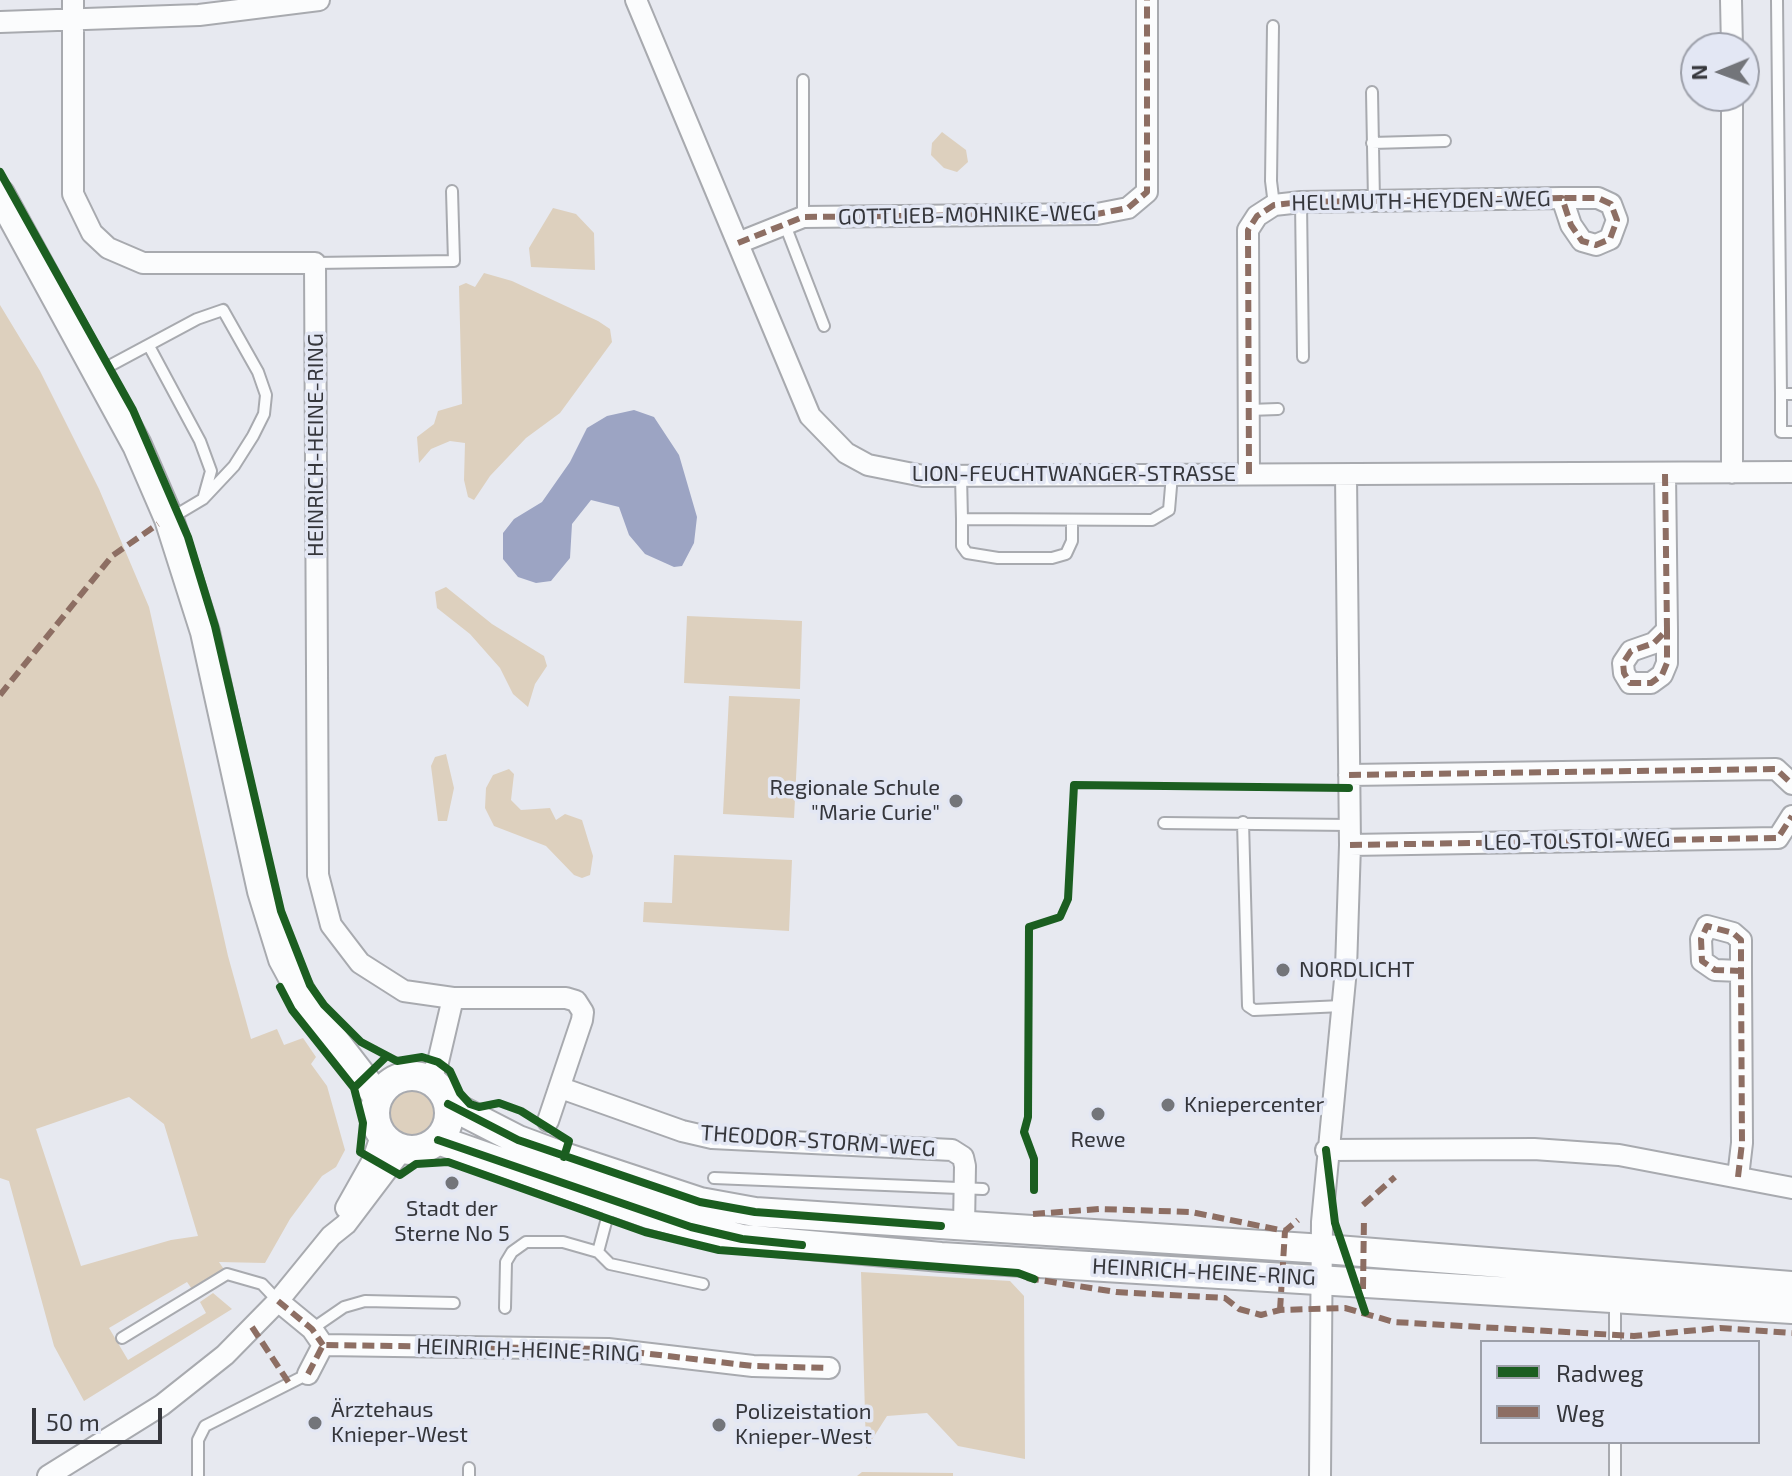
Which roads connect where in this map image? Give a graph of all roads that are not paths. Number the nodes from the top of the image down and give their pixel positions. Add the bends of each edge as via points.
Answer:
1 (319, 0) edge
2 (636, 0) edge
3 (1147, 0) edge
4 (1731, 0) edge
5 (1777, 0) edge
6 (73, 10) edge
7 (0, 22) edge
8 (1273, 26) dead end
9 (1732, 32) edge
10 (803, 80) dead end
11 (1372, 92) dead end
12 (1732, 112) edge
13 (1445, 141) dead end
14 (1372, 143) junction
15 (452, 191) dead end
16 (0, 194) edge
17 (1562, 198) dead end
18 (1374, 201) junction
19 (1301, 202) junction
20 (1274, 205) junction
21 (794, 221) junction
22 (738, 243) junction
23 (315, 263) junction
24 (824, 326) dead end
25 (149, 346) junction
26 (1303, 357) dead end
27 (1786, 370) edge
28 (98, 372) junction
29 (1786, 394) edge
30 (1278, 409) dead end
31 (1249, 410) junction
32 (1792, 432) edge
33 (1792, 472) edge
34 (1172, 473) junction
35 (1732, 473) junction
36 (1249, 474) junction
37 (1665, 474) junction
38 (1346, 475) junction
39 (961, 476) junction
40 (203, 499) junction
41 (169, 519) junction
42 (962, 519) junction
43 (1072, 520) junction
44 (1667, 630) dead end
45 (1349, 775) junction
46 (1792, 784) edge
47 (1792, 816) edge
48 (1243, 822) junction
49 (1164, 823) dead end
50 (1350, 835) junction
51 (1741, 971) dead end
52 (453, 998) junction
53 (1342, 1006) junction
54 (429, 1080) junction
55 (387, 1088) junction
56 (561, 1088) junction
57 (448, 1104) junction
58 (548, 1121) dead end
59 (438, 1140) junction
60 (392, 1143) junction
61 (1326, 1150) junction
62 (1738, 1177) junction
63 (714, 1178) dead end
64 (973, 1188) junction
65 (1792, 1188) edge
66 (612, 1201) junction
67 (953, 1226) junction
68 (826, 1247) junction
69 (855, 1249) junction
70 (1324, 1249) junction
71 (598, 1252) junction
72 (1323, 1279) junction
73 (703, 1284) dead end
74 (1792, 1286) edge
75 (1615, 1299) junction
76 (278, 1301) junction
77 (454, 1303) dead end
78 (505, 1308) dead end
79 (1792, 1309) edge
80 (318, 1337) junction
81 (122, 1338) dead end
82 (1615, 1340) edge
83 (829, 1368) dead end
84 (308, 1374) joint
85 (1615, 1444) edge
86 (58, 1474) edge
87 (198, 1476) edge
88 (1320, 1476) edge
89 (1615, 1476) edge

1 - 6 street via 199,15
2 - 22 street, LION-FEUCHTWANGER-STRASSE
3 - 21 street, GOTTLIEB-MOHNIKE-WEG via 1147,192 1128,208 1097,214
4 - 9 street
5 - 27 lane
6 - 7 street
6 - 23 street via 73,194 92,233 108,248 143,263
8 - 20 lane
10 - 21 lane
11 - 14 lane
12 - 35 street
13 - 14 lane
14 - 18 lane
15 - 23 lane via 454,261
16 - 28 main road
17 - 18 street, HELLMUTH-HEYDEN-WEG
18 - 19 street, HELLMUTH-HEYDEN-WEG
19 - 20 street, HELLMUTH-HEYDEN-WEG
19 - 26 lane
20 - 31 street, HELLMUTH-HEYDEN-WEG via 1248,230
21 - 22 street, GOTTLIEB-MOHNIKE-WEG
21 - 24 lane
22 - 39 street, LION-FEUCHTWANGER-STRASSE via 810,416 826,435 868,465 897,473
23 - 52 street, HEINRICH-HEINE-RING via 321,894 336,934 369,970 404,991
25 - 28 lane
25 - 40 lane via 211,471
25 - 40 lane via 223,310 258,372 266,395 264,414 234,466
27 - 29 lane
28 - 41 main road
29 - 32 lane via 1781,432
30 - 31 lane
31 - 36 street, HELLMUTH-HEYDEN-WEG
33 - 35 street, LION-FEUCHTWANGER-STRASSE
34 - 36 street, LION-FEUCHTWANGER-STRASSE
34 - 39 street, LION-FEUCHTWANGER-STRASSE
34 - 43 lane via 1169,510 1160,518
35 - 37 street, LION-FEUCHTWANGER-STRASSE
36 - 38 street, LION-FEUCHTWANGER-STRASSE
37 - 38 street, LION-FEUCHTWANGER-STRASSE
37 - 44 street
38 - 45 street
39 - 42 lane
40 - 41 lane
41 - 55 main road via 205,632 277,941 310,1009 345,1051
42 - 43 lane
42 - 43 lane via 962,546 967,553 989,558 1066,554
45 - 46 street via 1776,769
45 - 50 street
47 - 50 street, LEO-TOLSTOI-WEG via 1778,838
48 - 49 lane
48 - 50 lane via 1286,822
48 - 53 lane via 1248,1006
50 - 53 street
51 - 62 street
52 - 54 street
52 - 56 street, HEINRICH-HEINE-RING via 576,1001 582,1020
53 - 61 street
54 - 55 main road via 413,1076
54 - 57 main road
55 - 60 main road via 374,1117
56 - 58 street, HEINRICH-HEINE-RING
56 - 64 street, THEODOR-STORM-WEG via 712,1138 952,1150 963,1157
57 - 59 main road via 449,1117
57 - 67 main road, HEINRICH-HEINE-RING via 518,1140 700,1202 755,1212
59 - 60 main road via 421,1150
59 - 66 main road, HEINRICH-HEINE-RING
60 - 76 street via 346,1224
61 - 62 street via 1577,1151
61 - 70 street
62 - 65 street
63 - 64 lane
64 - 67 street, THEODOR-STORM-WEG
66 - 68 main road, HEINRICH-HEINE-RING via 716,1233
66 - 71 lane
67 - 68 main road, HEINRICH-HEINE-RING via 887,1233 830,1231
67 - 69 main road, HEINRICH-HEINE-RING via 964,1240
67 - 70 main road, HEINRICH-HEINE-RING
68 - 69 main road, HEINRICH-HEINE-RING
69 - 72 main road, HEINRICH-HEINE-RING
70 - 72 street
70 - 74 main road, HEINRICH-HEINE-RING
71 - 73 lane via 610,1264
71 - 78 lane via 563,1242 526,1242 506,1262
72 - 75 main road, HEINRICH-HEINE-RING
72 - 88 street
75 - 79 main road, HEINRICH-HEINE-RING
75 - 82 lane
76 - 80 street
76 - 81 lane via 262,1284 227,1274
76 - 86 street via 194,1382
77 - 80 lane via 365,1301 344,1307
80 - 83 street, HEINRICH-HEINE-RING via 608,1349 753,1366
80 - 84 street
84 - 87 lane via 205,1426 198,1440
85 - 89 lane

